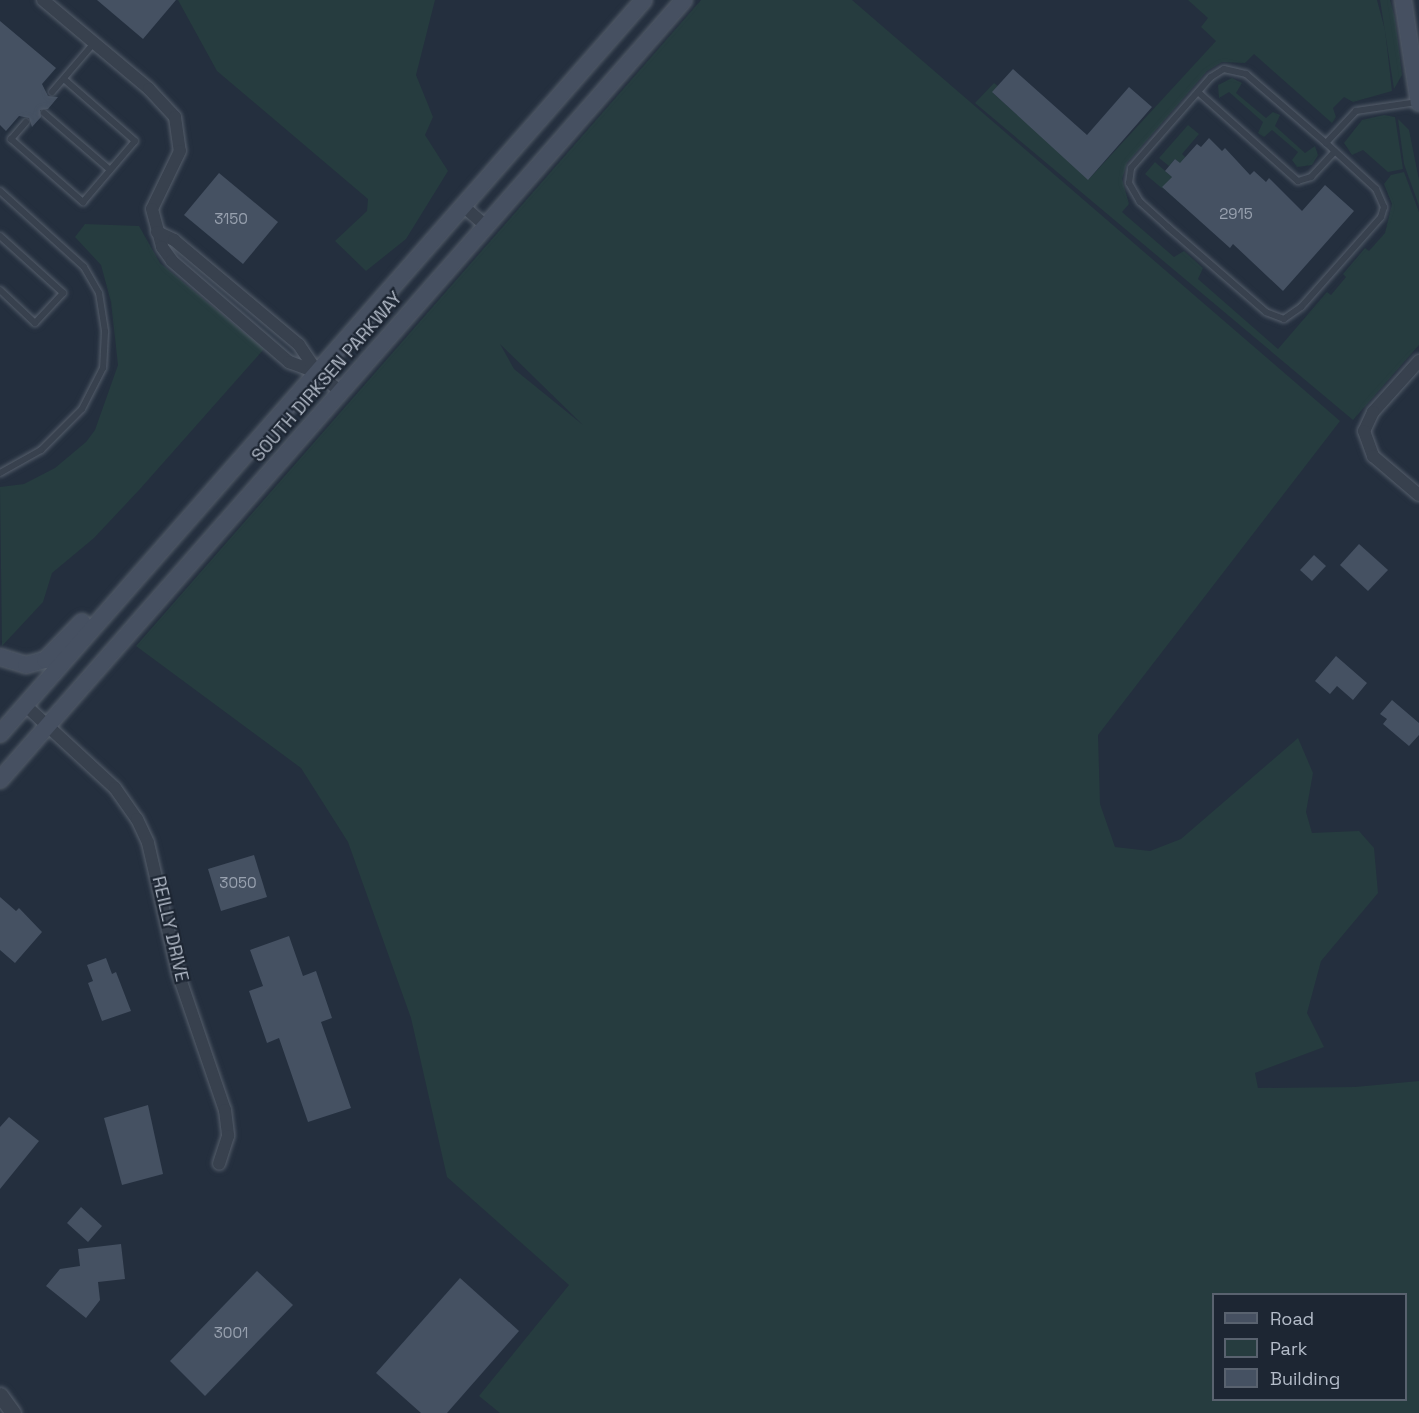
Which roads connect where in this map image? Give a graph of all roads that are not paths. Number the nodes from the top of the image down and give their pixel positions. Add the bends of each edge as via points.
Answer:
1 (43, 0) edge
2 (644, 0) edge
3 (684, 0) edge
4 (1403, 0) edge
5 (94, 43) junction
6 (64, 79) junction
7 (52, 92) dead end
8 (1198, 92) junction
9 (1419, 102) edge
10 (44, 113) dead end
11 (26, 122) dead end
12 (1326, 143) junction
13 (1335, 151) junction
14 (110, 170) junction
15 (0, 191) edge
16 (463, 206) junction
17 (485, 225) junction
18 (157, 232) junction
19 (0, 236) edge
20 (0, 290) edge
21 (1419, 361) edge
22 (317, 372) junction
23 (340, 392) junction
24 (0, 473) edge
25 (213, 490) junction
26 (1419, 495) edge
27 (0, 657) edge
28 (25, 705) junction
29 (47, 727) junction
30 (0, 734) edge
31 (0, 780) edge
32 (219, 1164) dead end
33 (0, 1395) edge
34 (13, 1413) edge

1 - 5 street
2 - 16 main road, SOUTH DIRKSEN PARKWAY
3 - 17 main road, SOUTH DIRKSEN PARKWAY
4 - 9 main road
5 - 6 lane
5 - 18 street via 149,89 175,117 180,151 152,209
6 - 7 lane
6 - 14 lane via 135,141
8 - 12 lane via 1218,72 1239,70
8 - 13 lane via 1298,181 1311,177
8 - 13 lane via 1131,168 1128,183 1140,202 1275,317 1284,319 1301,307 1383,212 1380,193
9 - 12 lane via 1356,111
10 - 14 lane
11 - 14 lane via 11,139 83,202
12 - 13 lane
15 - 24 lane via 84,267 99,292 105,332 103,368 82,409 41,450
16 - 17 street
16 - 22 main road, SOUTH DIRKSEN PARKWAY
17 - 23 main road, SOUTH DIRKSEN PARKWAY
18 - 22 street via 174,240 299,345
18 - 22 street via 172,261 290,362
19 - 20 lane via 63,293 36,323
21 - 26 street via 1373,412 1364,430 1373,456
22 - 23 street
22 - 25 main road, SOUTH DIRKSEN PARKWAY
23 - 29 main road, SOUTH DIRKSEN PARKWAY
25 - 27 main road via 175,518 52,654 26,665
25 - 28 main road, SOUTH DIRKSEN PARKWAY
28 - 29 street, REILLY DRIVE
28 - 30 main road, SOUTH DIRKSEN PARKWAY
29 - 31 main road, SOUTH DIRKSEN PARKWAY
29 - 32 street, REILLY DRIVE via 115,788 148,843 178,973 225,1110 228,1136
33 - 34 street

